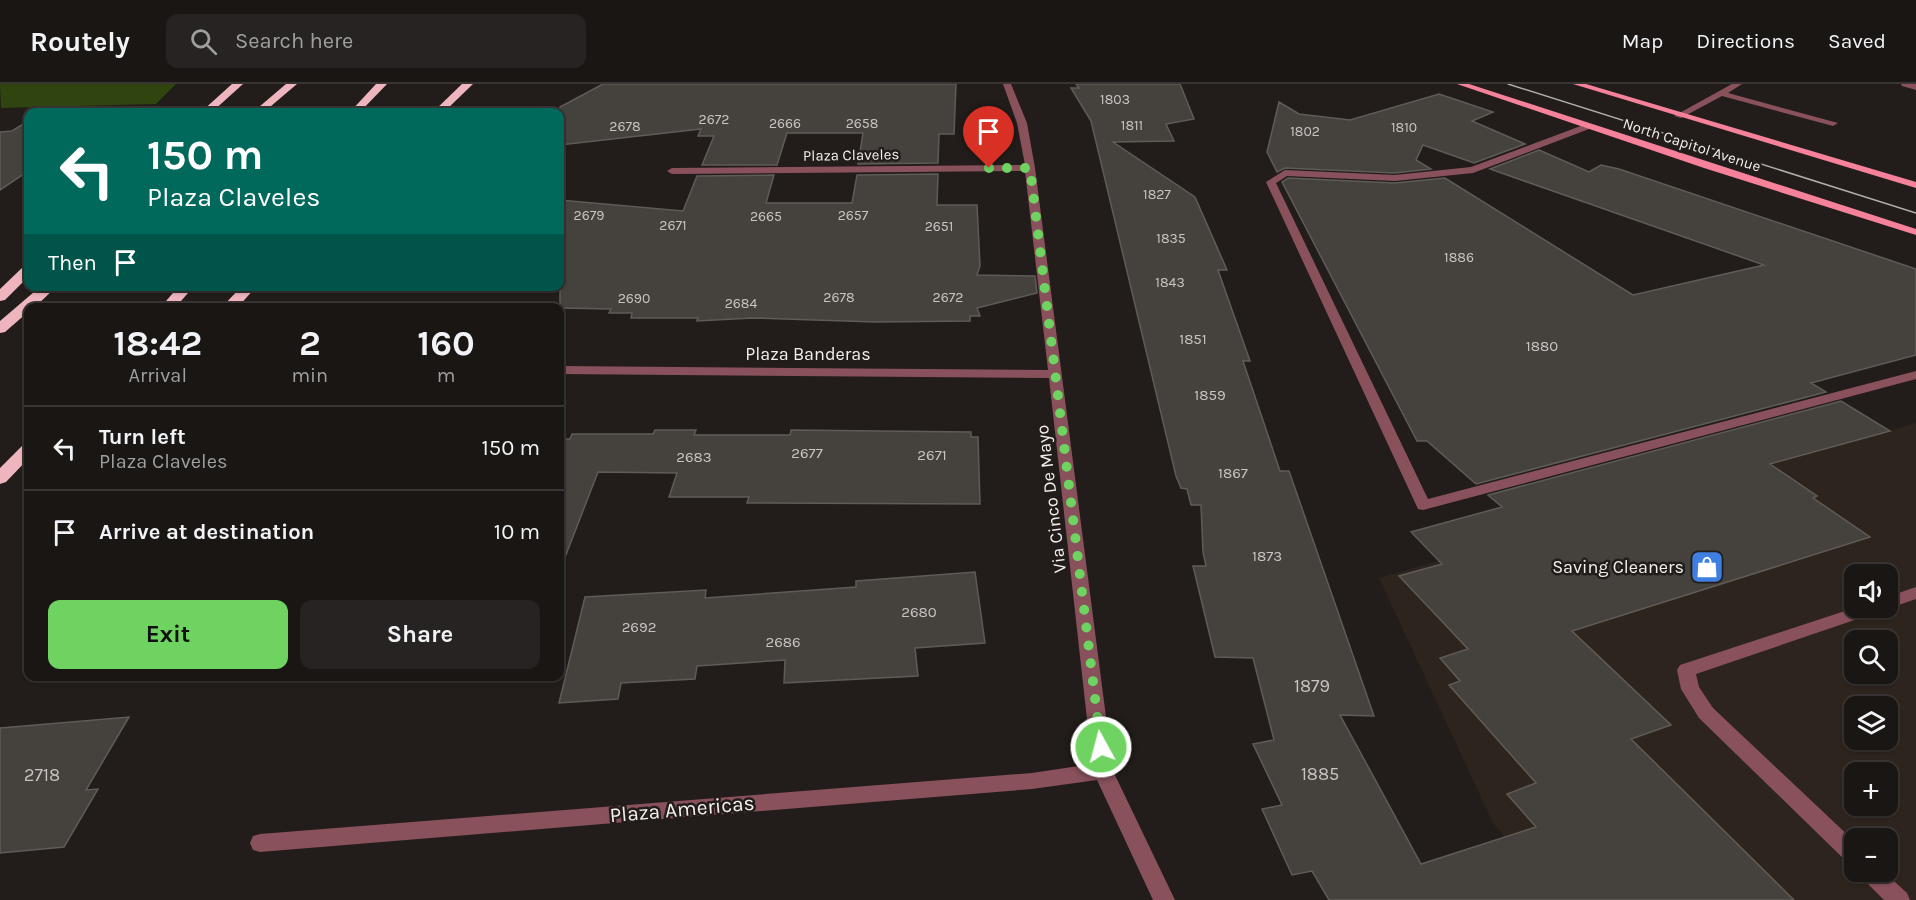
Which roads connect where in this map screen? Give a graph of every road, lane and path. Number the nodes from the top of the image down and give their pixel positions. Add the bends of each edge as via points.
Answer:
1 (238, 84) edge
2 (292, 84) edge
3 (382, 84) edge
4 (468, 84) edge
5 (1006, 84) edge
6 (1461, 84) edge
7 (1577, 84) edge
8 (1737, 84) edge
9 (1905, 84) edge
10 (1916, 87) edge
11 (1720, 93) junction
12 (211, 108) edge
13 (263, 108) edge
14 (359, 108) edge
15 (442, 108) edge
16 (1678, 116) junction
17 (1833, 123) dead end
18 (1586, 127) junction
19 (1030, 168) junction
20 (672, 171) dead end
21 (1916, 185) edge
22 (1916, 232) edge
23 (24, 274) edge
24 (44, 291) edge
25 (182, 291) edge
26 (245, 291) edge
27 (0, 297) edge
28 (30, 303) edge
29 (171, 303) edge
30 (233, 303) edge
31 (24, 308) edge
32 (0, 328) edge
33 (564, 370) edge
34 (1056, 374) junction
35 (1916, 375) edge
36 (24, 454) edge
37 (0, 478) edge
38 (1916, 593) edge
39 (1898, 599) edge
40 (1844, 617) edge
41 (1104, 771) junction
42 (260, 843) dead end
43 (1844, 845) edge
44 (1880, 882) edge
45 (1164, 900) edge
46 (1899, 900) edge

1 - 12 highway
2 - 13 highway
3 - 14 highway
4 - 15 highway
5 - 19 street, Via Cinco De Mayo via 1023,123
6 - 18 main road, North Capitol Avenue
7 - 16 main road, North Capitol Avenue
8 - 11 street
9 - 10 street
11 - 16 street
11 - 17 street
16 - 21 main road, North Capitol Avenue
18 - 22 main road, North Capitol Avenue
18 - 35 street via 1473,170 1395,178 1285,173 1271,182 1423,505
19 - 20 street, Plaza Claveles
19 - 34 street, Via Cinco De Mayo
23 - 27 highway
24 - 28 highway
25 - 29 highway
26 - 30 highway
31 - 32 highway
33 - 34 street, Plaza Banderas
34 - 41 street, Via Cinco De Mayo
36 - 37 highway
38 - 39 street
40 - 43 street via 1686,670 1690,689 1706,713
41 - 42 street, Plaza Americas via 1020,782
41 - 45 street, Via Cinco De Mayo
44 - 46 street

